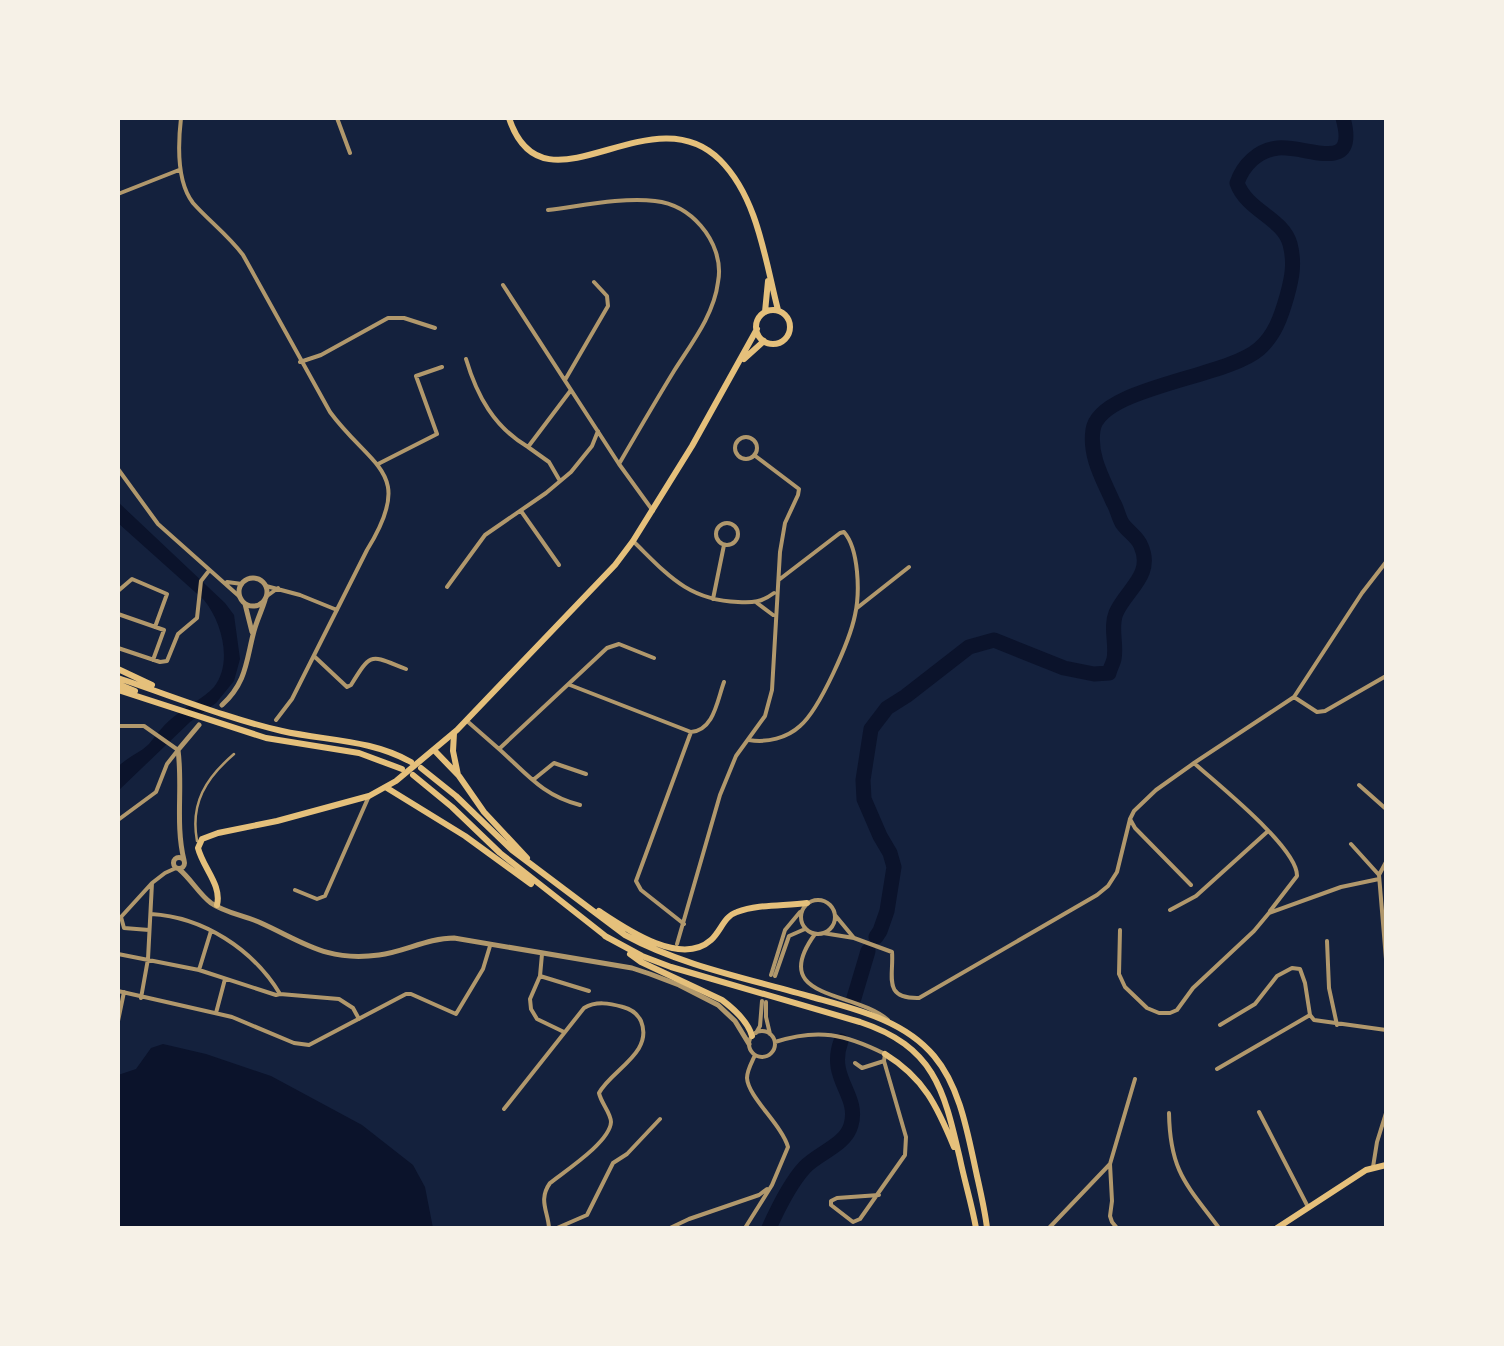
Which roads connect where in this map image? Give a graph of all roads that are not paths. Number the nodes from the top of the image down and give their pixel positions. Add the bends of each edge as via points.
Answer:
1 (181, 118) edge
2 (337, 118) edge
3 (508, 118) edge
4 (350, 153) dead end
5 (181, 170) junction
6 (118, 194) edge
7 (548, 210) dead end
8 (769, 274) junction
9 (594, 282) dead end
10 (503, 286) dead end
11 (778, 310) junction
12 (765, 312) junction
13 (435, 328) dead end
14 (757, 330) junction
15 (764, 341) junction
16 (466, 359) dead end
17 (300, 362) junction
18 (442, 367) dead end
19 (737, 368) junction
20 (564, 380) junction
21 (571, 390) junction
22 (598, 431) junction
23 (528, 447) junction
24 (754, 455) junction
25 (378, 464) junction
26 (619, 464) junction
27 (118, 469) edge
28 (560, 481) junction
29 (521, 511) junction
30 (653, 512) junction
31 (632, 542) junction
32 (724, 545) junction
33 (1386, 562) edge
34 (558, 565) dead end
35 (909, 568) dead end
36 (210, 570) junction
37 (778, 580) junction
38 (224, 582) junction
39 (242, 584) junction
40 (266, 586) junction
41 (447, 587) dead end
42 (278, 588) junction
43 (118, 591) edge
44 (776, 591) junction
45 (266, 598) junction
46 (713, 599) junction
47 (242, 600) junction
48 (757, 603) junction
49 (857, 608) junction
50 (338, 610) junction
51 (118, 614) edge
52 (775, 616) junction
53 (155, 627) junction
54 (253, 634) junction
55 (118, 648) edge
56 (315, 657) junction
57 (654, 658) dead end
58 (153, 660) junction
59 (118, 669) edge
60 (406, 669) dead end
61 (1386, 676) edge
62 (724, 682) dead end
63 (118, 684) edge
64 (568, 685) junction
65 (170, 694) junction
66 (1294, 697) junction
67 (222, 710) junction
68 (276, 720) dead end
69 (467, 721) junction
70 (199, 725) dead end
71 (118, 726) edge
72 (691, 732) junction
73 (454, 733) junction
74 (750, 740) junction
75 (499, 749) junction
76 (178, 750) junction
77 (434, 750) junction
78 (234, 754) dead end
79 (411, 762) dead end
80 (1194, 764) junction
81 (422, 768) dead end
82 (402, 769) dead end
83 (586, 774) dead end
84 (413, 776) dead end
85 (459, 776) junction
86 (533, 780) junction
87 (1359, 785) dead end
88 (387, 788) junction
89 (369, 796) junction
90 (580, 805) dead end
91 (1386, 809) edge
92 (1130, 819) junction
93 (118, 820) edge
94 (1269, 831) junction
95 (1351, 844) dead end
96 (198, 848) junction
97 (1386, 862) edge
98 (179, 863) junction
99 (538, 870) junction
100 (1379, 877) junction
101 (152, 882) junction
102 (1191, 884) dead end
103 (295, 890) dead end
104 (570, 894) junction
105 (560, 901) junction
106 (807, 903) junction
107 (1384, 904) edge
108 (217, 906) junction
109 (1170, 910) dead end
110 (801, 912) junction
111 (1269, 913) junction
112 (150, 914) junction
113 (835, 915) junction
114 (119, 917) edge
115 (684, 924) junction
116 (150, 930) junction
117 (805, 930) junction
118 (1120, 930) dead end
119 (211, 931) junction
120 (823, 933) junction
121 (815, 934) junction
122 (606, 936) junction
123 (854, 938) junction
124 (1327, 941) dead end
125 (490, 944) junction
126 (677, 944) dead end
127 (118, 954) edge
128 (542, 954) junction
129 (148, 959) junction
130 (1386, 959) edge
131 (200, 970) junction
132 (540, 976) junction
133 (225, 979) junction
134 (121, 991) edge
135 (590, 991) dead end
136 (280, 994) junction
137 (140, 998) junction
138 (842, 1002) junction
139 (216, 1013) junction
140 (1310, 1014) junction
141 (118, 1020) edge
142 (359, 1020) junction
143 (1220, 1025) dead end
144 (1337, 1025) junction
145 (1386, 1030) edge
146 (564, 1032) junction
147 (770, 1034) junction
148 (752, 1037) junction
149 (775, 1042) junction
150 (755, 1055) junction
151 (884, 1058) junction
152 (855, 1063) dead end
153 (1218, 1070) dead end
154 (1136, 1079) dead end
155 (504, 1109) dead end
156 (1259, 1112) dead end
157 (1169, 1113) dead end
158 (1386, 1113) edge
159 (660, 1120) dead end
160 (961, 1162) junction
161 (1110, 1164) junction
162 (1386, 1165) edge
163 (1373, 1167) junction
164 (772, 1185) junction
165 (879, 1195) junction
166 (1308, 1207) junction
167 (549, 1228) edge
168 (557, 1228) edge
169 (670, 1228) edge
170 (746, 1228) edge
171 (976, 1228) edge
172 (987, 1228) edge
173 (1049, 1228) edge
174 (1118, 1228) edge
175 (1219, 1228) edge
176 (1278, 1228) edge

1 - 5 street
2 - 4 street
3 - 8 main road via 520,142 554,161 652,138 703,148 719,158 741,190
5 - 6 street
5 - 17 street via 193,202 243,255
7 - 26 street via 672,204 697,220 717,256 716,292 702,327
8 - 11 main road
8 - 12 main road
9 - 20 street via 608,306
10 - 20 street
11 - 12 main road
11 - 15 main road via 788,318 789,334 778,343
12 - 14 main road
13 - 17 street via 388,318
14 - 15 main road
14 - 19 main road
15 - 19 main road
16 - 23 street via 474,390 504,432
17 - 25 street via 344,432
18 - 25 street via 416,376 437,434
19 - 30 main road
20 - 21 street
21 - 22 street
21 - 23 street
22 - 26 street
22 - 28 street
23 - 28 street via 549,462
24 - 24 street via 754,441 738,440 739,456
24 - 37 street via 799,489 785,522
25 - 50 street via 387,478 388,509
26 - 30 street
27 - 36 street via 158,524
28 - 29 street
29 - 34 street
29 - 41 street via 485,535
30 - 31 main road
31 - 46 street via 690,592
31 - 69 main road
32 - 32 street via 737,537 728,524 716,534
32 - 46 street
33 - 66 street
35 - 49 street
36 - 38 street
36 - 58 street via 201,581 197,618 178,634 166,661
37 - 44 street
37 - 49 street via 840,532 852,545
38 - 39 street
38 - 47 street
39 - 40 street via 257,578
39 - 47 street
40 - 42 street
40 - 45 street
42 - 45 street
42 - 50 street
43 - 53 street via 132,579 167,594
44 - 48 street
44 - 52 street
45 - 47 street via 253,606
45 - 54 street
46 - 48 street
47 - 54 street
48 - 52 street
49 - 74 street via 830,678 802,724 777,738
50 - 56 street
51 - 53 street
52 - 74 street via 772,690
53 - 58 street via 164,630
54 - 67 street via 244,674
55 - 58 street
56 - 60 street via 347,687 370,658
56 - 68 street
57 - 64 street via 614,644
59 - 65 main road
61 - 66 street via 1325,711
62 - 72 street via 710,721
63 - 65 main road
63 - 82 main road via 212,722
64 - 72 street
64 - 75 street
65 - 67 main road
66 - 80 street
67 - 79 main road via 287,732 366,744
69 - 73 main road
69 - 75 street
70 - 76 street
71 - 76 street via 138,724
72 - 115 street via 636,880
73 - 77 main road
73 - 85 main road
74 - 115 street via 720,795
75 - 86 street
76 - 93 street via 156,792
76 - 98 street
77 - 85 main road
77 - 88 main road
78 - 96 lane via 215,770 196,808
80 - 92 street via 1156,790
80 - 94 street
81 - 99 main road
83 - 86 street via 554,763
84 - 105 main road
85 - 99 main road
86 - 90 street via 559,800
87 - 91 street
88 - 89 main road
88 - 105 main road
89 - 96 main road via 208,836
89 - 103 street via 326,896
92 - 102 street
92 - 123 street via 1108,886 919,998 896,993 890,981 893,953
94 - 109 street via 1196,896
94 - 111 street via 1298,871
95 - 100 street
96 - 108 main road via 219,890
97 - 100 street
98 - 101 street
98 - 108 street
99 - 104 main road
100 - 107 street
100 - 111 street
101 - 112 street
101 - 114 street
104 - 106 main road via 628,930 680,950 706,944 738,911
104 - 138 main road via 646,946
105 - 122 main road
106 - 110 street
106 - 113 street via 824,901
107 - 130 street
108 - 125 street via 337,956 378,955 444,938
110 - 117 street
110 - 117 street via 786,930 773,976 788,936
111 - 118 street via 1170,1013 1147,1008 1124,987
112 - 116 street
112 - 119 street
113 - 120 street
113 - 123 street
114 - 116 street via 124,928
115 - 126 street
116 - 129 street
117 - 121 street
119 - 131 street
119 - 136 street via 240,947
120 - 121 street
120 - 123 street
121 - 138 street via 800,958 802,976
122 - 148 main road via 641,962 722,1000
122 - 160 main road via 670,966 860,1022 899,1040 942,1090
124 - 144 street
125 - 128 street
125 - 142 street via 456,1014 406,994
127 - 129 street
128 - 132 street
128 - 148 street via 632,968 679,985 727,1012
129 - 131 street
129 - 137 street
131 - 133 street
132 - 135 street
132 - 146 street via 530,999 533,1015
133 - 136 street
133 - 139 street
134 - 137 street
134 - 141 street
136 - 142 street via 339,998
137 - 139 street
138 - 172 main road via 892,1023 927,1048 949,1079
139 - 142 street via 299,1044
140 - 143 street via 1300,969 1292,968 1255,1004
140 - 144 street
140 - 153 street
144 - 145 street
146 - 155 street
146 - 167 street via 595,1003 634,1011 643,1033 639,1049 599,1093 610,1122 601,1142 544,1190
147 - 148 street
147 - 148 street via 764,1002
147 - 149 street
148 - 150 street
149 - 150 street via 769,1055
149 - 151 street via 835,1035
150 - 164 street via 748,1084 788,1147
151 - 152 street via 862,1068
151 - 160 main road via 907,1068 926,1089
151 - 165 street via 906,1146
154 - 161 street
156 - 166 street
157 - 175 street via 1178,1173
158 - 163 street
159 - 168 street via 613,1164 587,1216
160 - 171 main road
161 - 173 street
161 - 174 street via 1110,1219
162 - 163 main road
163 - 166 main road
164 - 169 street
164 - 170 street
165 - 165 street via 856,1222 830,1205 838,1198
166 - 176 main road

